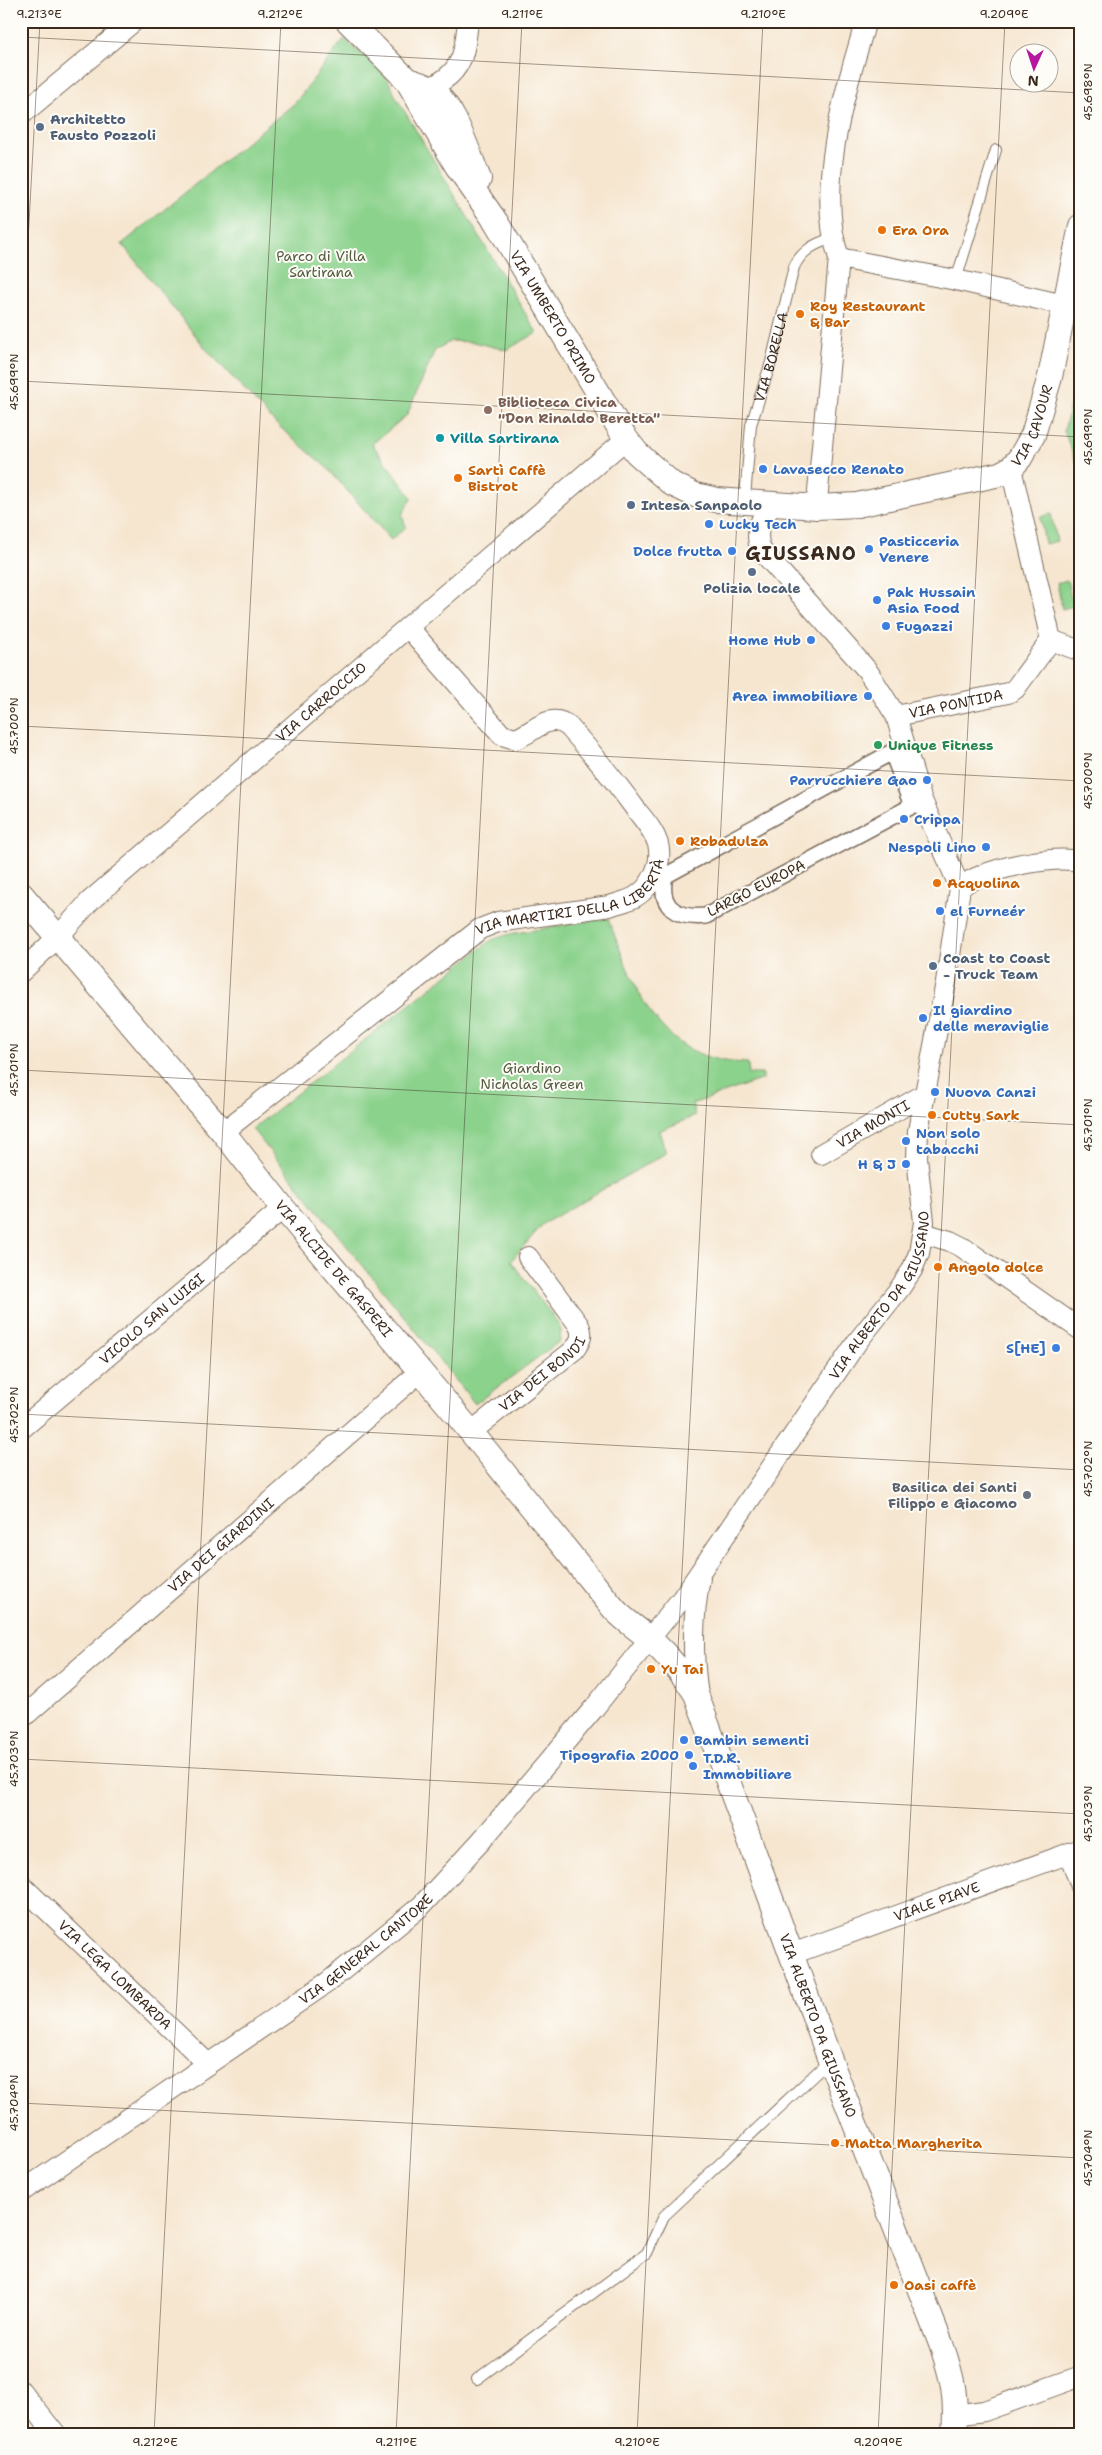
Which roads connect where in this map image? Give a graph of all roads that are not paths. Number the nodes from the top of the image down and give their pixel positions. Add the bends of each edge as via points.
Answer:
1 (134, 21) edge
2 (348, 21) edge
3 (468, 21) edge
4 (866, 21) edge
5 (420, 95) junction
6 (21, 114) edge
7 (996, 150) dead end
8 (496, 222) junction
9 (1081, 226) edge
10 (832, 238) junction
11 (839, 258) junction
12 (956, 280) junction
13 (1064, 305) junction
14 (626, 438) junction
15 (1011, 468) junction
16 (664, 475) joint
17 (743, 499) junction
18 (817, 502) junction
19 (776, 504) junction
20 (857, 505) junction
21 (757, 540) junction
22 (408, 627) junction
23 (1050, 640) junction
24 (1081, 650) edge
25 (896, 716) junction
26 (912, 806) joint
27 (1081, 862) edge
28 (960, 888) junction
29 (21, 894) edge
30 (58, 937) junction
31 (21, 972) edge
32 (925, 1094) junction
33 (223, 1132) junction
34 (821, 1154) dead end
35 (283, 1208) junction
36 (923, 1233) junction
37 (528, 1257) dead end
38 (1081, 1330) edge
39 (421, 1371) junction
40 (21, 1429) edge
41 (471, 1432) junction
42 (702, 1570) junction
43 (649, 1638) junction
44 (699, 1703) junction
45 (21, 1719) edge
46 (1075, 1851) edge
47 (21, 1885) edge
48 (1081, 1886) edge
49 (792, 1954) junction
50 (830, 2060) junction
51 (208, 2064) junction
52 (21, 2192) edge
53 (1081, 2376) edge
54 (477, 2380) dead end
55 (21, 2391) edge
56 (954, 2424) edge
57 (55, 2434) edge

1 - 6 street
2 - 5 street
3 - 5 street via 465,52 459,65
4 - 10 street via 845,93 834,156 829,205
5 - 8 street, VIA UMBERTO PRIMO via 457,166
5 - 8 street, VIA UMBERTO PRIMO via 440,98 448,111
7 - 12 lane
8 - 14 street, VIA UMBERTO PRIMO
9 - 13 street, VIA CAVOUR
10 - 11 street
10 - 17 lane, VIA BORELLA via 808,249 799,256 794,267 751,425
11 - 12 street
11 - 18 street
12 - 13 street
13 - 15 street, VIA CAVOUR via 1050,377 1033,435
14 - 16 street, VIA UMBERTO PRIMO via 637,453
14 - 22 street, VIA CARROCCIO
15 - 20 street, VIA CAVOUR via 987,477
15 - 23 street
16 - 17 street, VIA CAVOUR via 696,491
17 - 18 street, VIA CAVOUR
17 - 19 street, VIA CAVOUR
17 - 21 street
18 - 20 street, VIA CAVOUR
19 - 20 street, VIA CAVOUR
19 - 21 street via 764,515
21 - 25 street via 766,557 867,670
22 - 30 street, VIA CARROCCIO via 90,901
22 - 33 street, VIA MARTIRI DELLA LIBERTÀ via 502,735 515,740 546,722 562,721 624,792 652,831 660,855 653,879 635,897 610,906 498,922 480,930
23 - 24 street
23 - 25 street, VIA PONTIDA via 1015,689 1008,693
25 - 28 street via 921,798
26 - 26 street, LARGO EUROPA via 892,752 665,876 664,897 676,913 685,917 706,916
27 - 28 street via 1046,859 973,877
28 - 32 street, VIA ALBERTO DA GIUSSANO
29 - 30 street, VIA ALCIDE DE GASPERI
30 - 31 street, VIA CARROCCIO
30 - 33 street, VIA ALCIDE DE GASPERI
32 - 34 street, VIA MONTI
32 - 36 street, VIA ALBERTO DA GIUSSANO via 916,1158
33 - 35 street, VIA ALCIDE DE GASPERI
35 - 39 street, VIA ALCIDE DE GASPERI
35 - 40 street, VICOLO SAN LUIGI
36 - 38 street via 950,1240 962,1247
36 - 42 street, VIA ALBERTO DA GIUSSANO via 912,1270 857,1342
37 - 41 street, VIA DEI BONDI via 578,1324 581,1340 574,1350
39 - 41 street, VIA ALCIDE DE GASPERI
39 - 45 street, VIA DEI GIARDINI
41 - 43 street, VIA ALCIDE DE GASPERI via 626,1622
42 - 43 street, VIA ALBERTO DA GIUSSANO
42 - 44 street, VIA ALBERTO DA GIUSSANO via 692,1643
43 - 44 street, VIA ALBERTO DA GIUSSANO via 682,1672
43 - 51 street, VIA GENERAL CANTORE via 595,1707 438,1890 328,1982
44 - 49 street, VIA ALBERTO DA GIUSSANO
46 - 48 street
46 - 49 street, VIALE PIAVE
47 - 51 street, VIA LEGA LOMBARDA
49 - 50 street, VIA ALBERTO DA GIUSSANO
50 - 54 lane via 664,2216 647,2253
50 - 56 street, VIA ALBERTO DA GIUSSANO via 941,2344 952,2378
51 - 52 street, VIA GENERAL CANTORE
53 - 56 street
55 - 57 street

